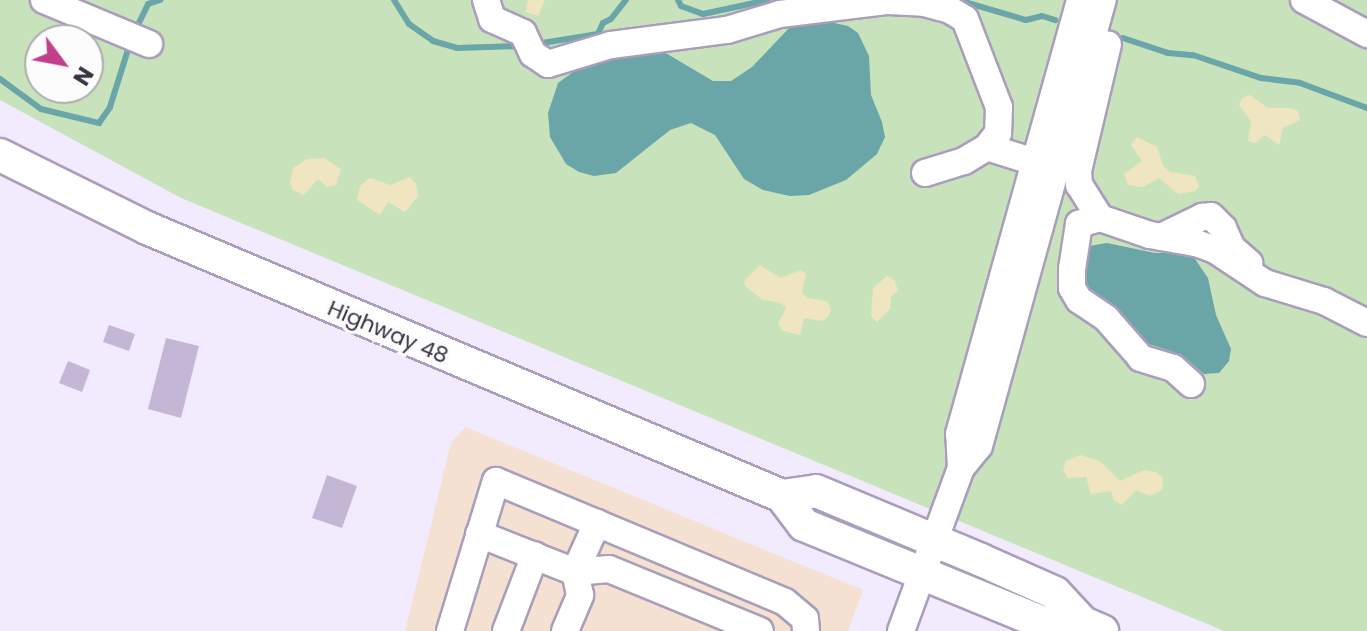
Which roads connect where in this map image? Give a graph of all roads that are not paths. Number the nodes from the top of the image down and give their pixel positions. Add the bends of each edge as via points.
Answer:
1 (44, 0) edge
2 (486, 0) edge
3 (1080, 0) edge
4 (1103, 0) edge
5 (1119, 0) edge
6 (1304, 0) edge
7 (1367, 34) edge
8 (138, 39) dead end
9 (987, 147) junction
10 (0, 155) edge
11 (1045, 166) junction
12 (925, 173) dead end
13 (1089, 221) junction
14 (1367, 323) edge
15 (1191, 384) dead end
16 (782, 496) junction
17 (597, 523) junction
18 (479, 534) junction
19 (935, 542) junction
20 (535, 555) junction
21 (575, 572) junction
22 (922, 573) junction
23 (1093, 627) edge
24 (450, 631) edge
25 (506, 631) edge
26 (565, 631) edge
27 (760, 631) edge
28 (806, 631) edge
29 (901, 631) edge

1 - 8 street
2 - 9 street via 492,19 523,33 548,64 611,45 727,30 780,14 888,1 950,10 965,19 999,107 998,133
3 - 11 street
4 - 11 street
5 - 13 street via 1078,171
6 - 7 street
9 - 11 street
9 - 12 street via 964,161
10 - 16 main road, Highway 48 via 147,228
11 - 13 street via 1071,180
11 - 19 street via 959,434 961,468
13 - 14 street via 1215,250 1250,275 1324,301
13 - 15 street via 1072,269 1072,288 1079,300 1106,318 1141,358 1173,368
16 - 19 main road, Highway 48 via 816,491
16 - 22 main road, Highway 48 via 804,525
17 - 18 street via 496,481
17 - 21 street
17 - 28 street via 785,602 805,619
18 - 20 street
18 - 24 street
19 - 22 street
19 - 23 main road, Highway 48 via 1055,593
20 - 21 street
20 - 25 street
21 - 26 street via 580,595
21 - 27 street via 609,569
22 - 23 main road, Highway 48 via 1043,623
22 - 29 street

